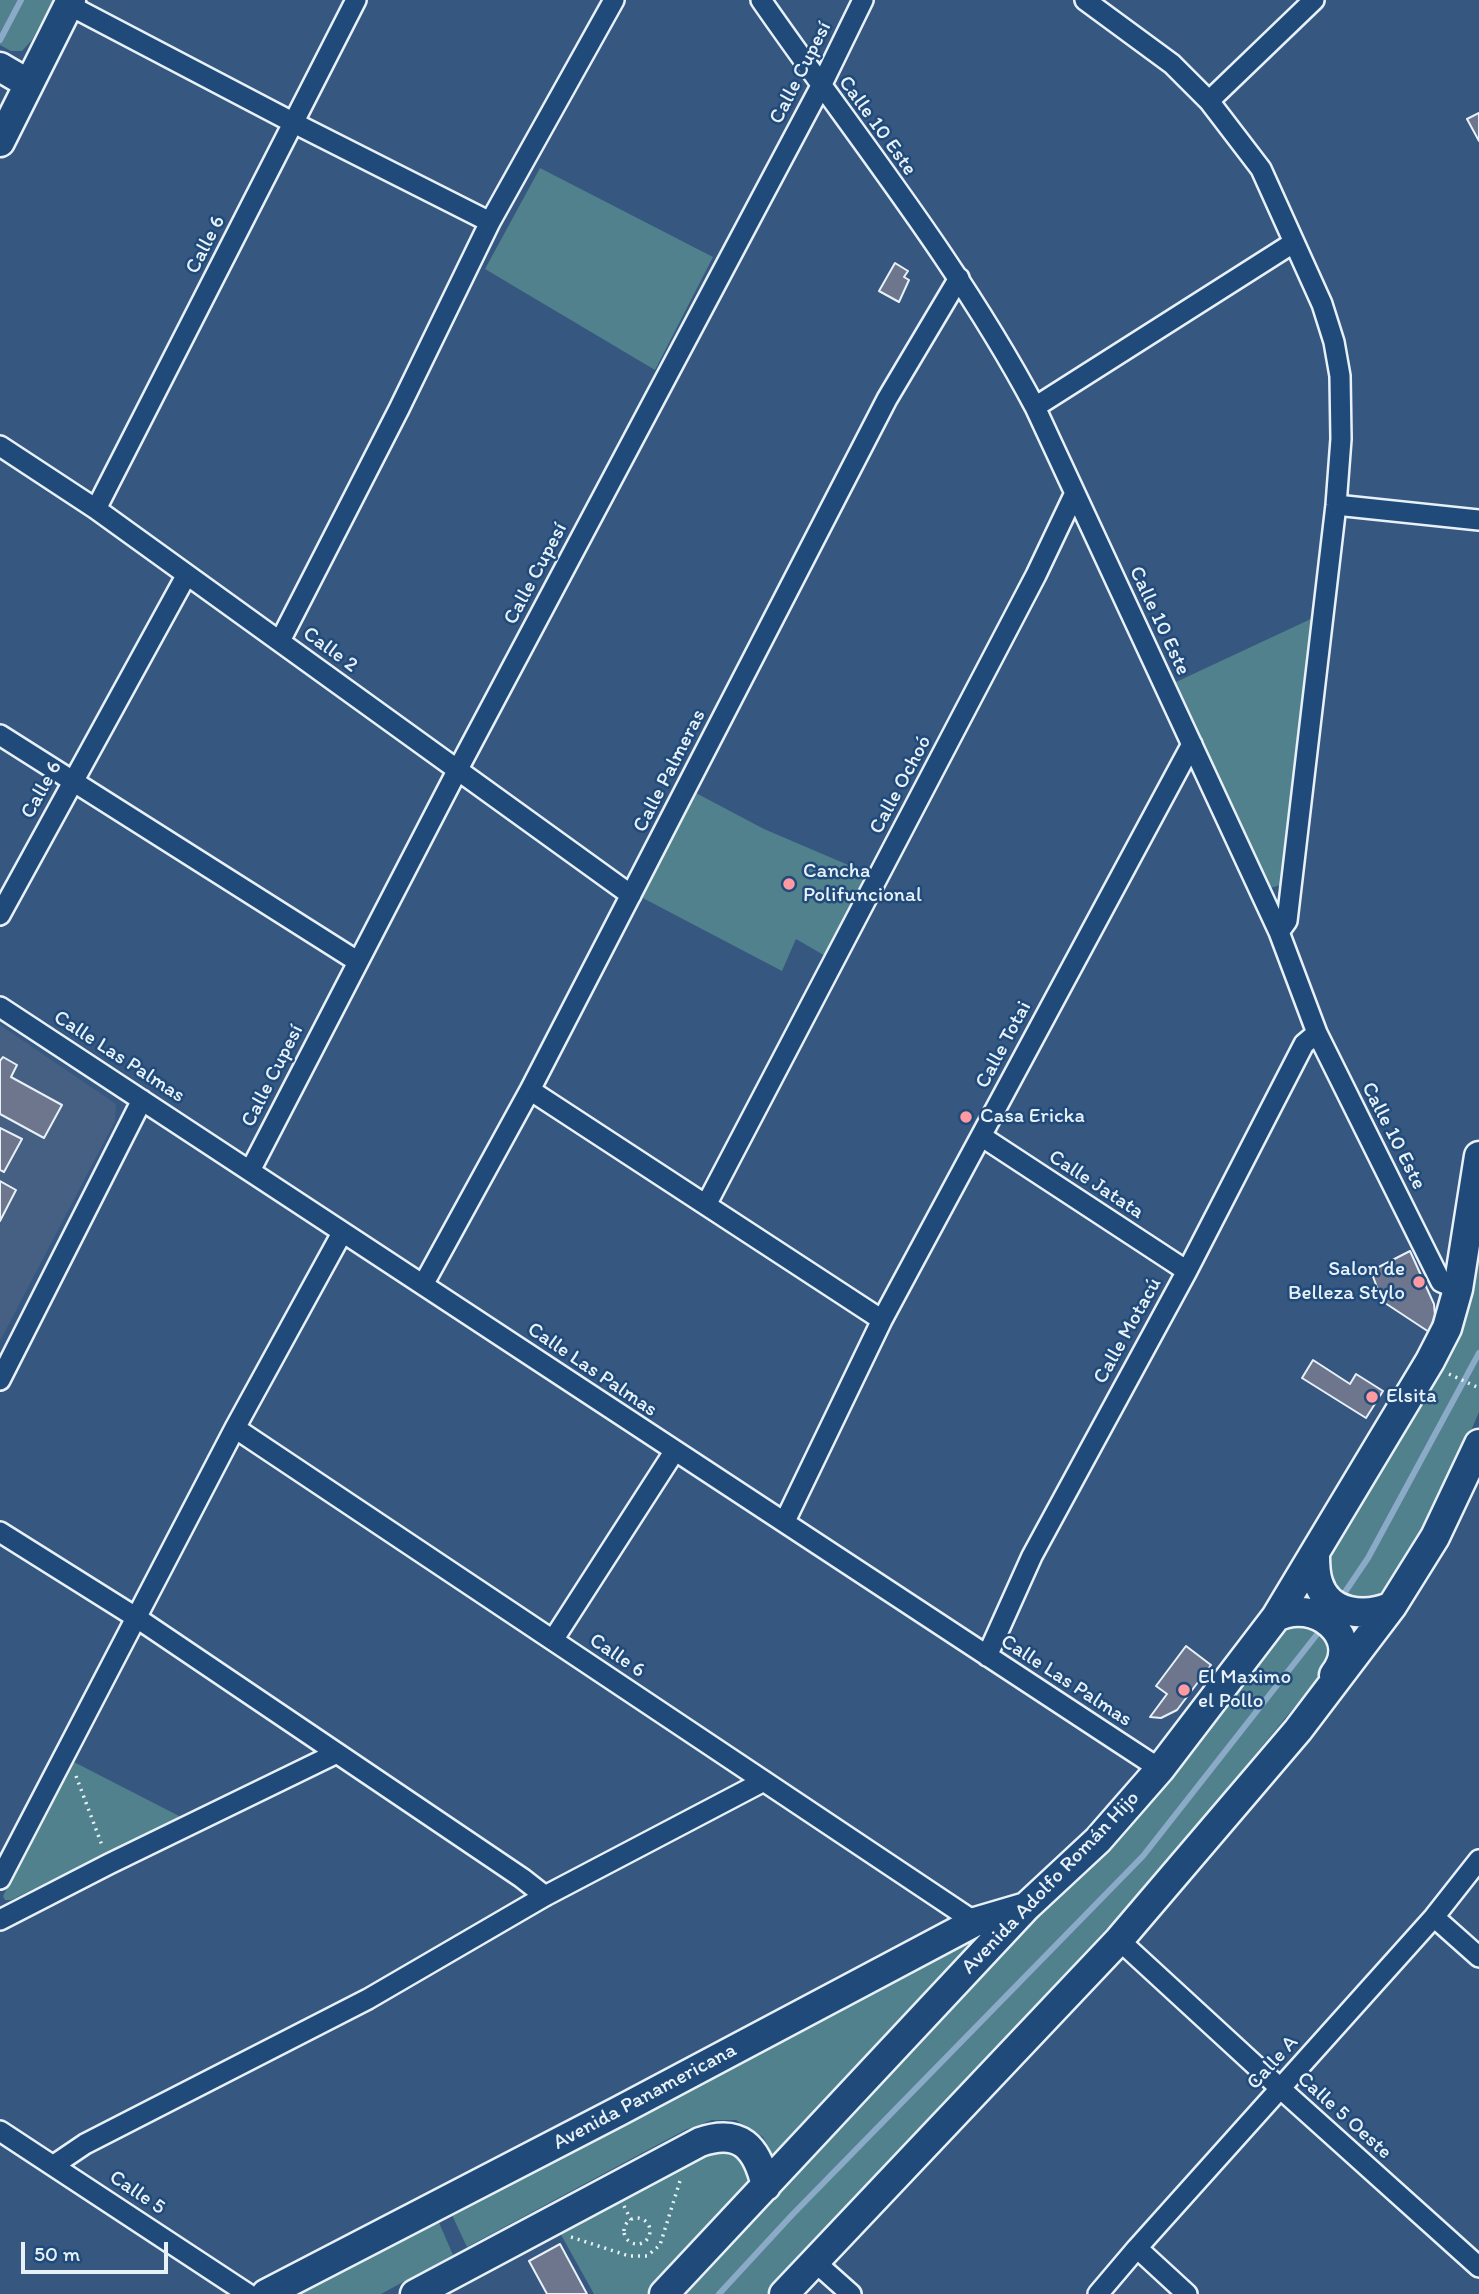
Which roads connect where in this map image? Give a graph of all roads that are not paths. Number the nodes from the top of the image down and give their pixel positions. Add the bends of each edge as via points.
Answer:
1 (356, 0) edge
2 (614, 0) edge
3 (761, 0) edge
4 (863, 0) edge
5 (1085, 0) edge
6 (1314, 0) edge
7 (70, 2) edge
8 (0, 67) edge
9 (29, 83) junction
10 (821, 86) junction
11 (1209, 101) junction
12 (294, 123) junction
13 (0, 142) edge
14 (490, 222) junction
15 (1293, 243) junction
16 (959, 278) junction
17 (1035, 407) junction
18 (0, 446) edge
19 (1074, 495) junction
20 (1336, 505) junction
21 (96, 509) junction
22 (1479, 520) edge
23 (186, 576) junction
24 (280, 641) junction
25 (0, 735) edge
26 (1192, 744) junction
27 (457, 771) junction
28 (72, 782) junction
29 (631, 895) junction
30 (0, 915) edge
31 (1279, 932) junction
32 (357, 961) junction
33 (0, 1007) edge
34 (1317, 1033) junction
35 (530, 1090) junction
36 (142, 1100) junction
37 (981, 1136) junction
38 (1479, 1156) edge
39 (251, 1169) junction
40 (706, 1205) junction
41 (342, 1233) junction
42 (1187, 1271) junction
43 (423, 1285) junction
44 (1458, 1289) junction
45 (882, 1320) junction
46 (0, 1380) edge
47 (235, 1428) junction
48 (1479, 1444) edge
49 (674, 1452) junction
50 (785, 1521) junction
51 (0, 1532) edge
52 (1315, 1561) junction
53 (1384, 1609) junction
54 (1280, 1614) junction
55 (136, 1618) junction
56 (553, 1640) junction
57 (987, 1656) junction
58 (1298, 1730) junction
59 (335, 1754) junction
60 (1160, 1769) junction
61 (764, 1781) junction
62 (1479, 1860) edge
63 (0, 1879) edge
64 (545, 1896) junction
65 (1026, 1907) junction
66 (1434, 1917) junction
67 (0, 1920) edge
68 (975, 1922) junction
69 (1119, 1940) junction
70 (1479, 1957) edge
71 (1281, 2089) junction
72 (0, 2131) edge
73 (54, 2165) junction
74 (766, 2186) junction
75 (1137, 2248) junction
76 (814, 2261) junction
77 (1479, 2267) edge
78 (248, 2294) edge
79 (266, 2294) edge
80 (415, 2294) edge
81 (664, 2294) edge
82 (784, 2294) edge
83 (851, 2294) edge
84 (1098, 2294) edge
85 (1186, 2294) edge

1 - 12 street, Calle 6
2 - 14 street
3 - 10 street, Calle 10 Este
4 - 10 street, Calle Cupesí
5 - 11 street via 1172,64
6 - 11 street
7 - 9 main road
7 - 12 street
8 - 9 main road
9 - 13 main road
10 - 16 street, Calle 10 Este
10 - 27 street, Calle Cupesí
11 - 15 street via 1261,169
12 - 14 street
12 - 21 street, Calle 6
14 - 24 street
15 - 17 street
15 - 20 street via 1322,304 1340,376
16 - 17 street, Calle 10 Este
16 - 29 street, Calle Palmeras via 887,399
17 - 19 street, Calle 10 Este
18 - 21 street, Calle 2
19 - 26 street, Calle 10 Este
19 - 40 street, Calle Ochoó
20 - 22 street
20 - 31 street via 1290,899 1287,920
21 - 23 street, Calle 2
23 - 24 street, Calle 2
23 - 28 street, Calle 6
24 - 27 street, Calle 2
25 - 28 street
26 - 31 street, Calle 10 Este
26 - 37 street, Calle Totai
27 - 29 street, Calle 2
27 - 32 street, Calle Cupesí
28 - 30 street, Calle 6
28 - 32 street
29 - 35 street, Calle Palmeras
31 - 34 street, Calle 10 Este
32 - 39 street, Calle Cupesí
33 - 36 street, Calle Las Palmas
34 - 42 street, Calle Motacú via 1304,1044
34 - 44 street, Calle 10 Este via 1441,1282
35 - 40 street
35 - 43 street, Calle Palmeras
36 - 39 street, Calle Las Palmas
36 - 46 street
37 - 42 street, Calle Jatata
37 - 45 street, Calle Totai
38 - 44 main road, Avenida Adolfo Román Hijo
39 - 41 street, Calle Las Palmas
40 - 45 street
41 - 43 street, Calle Las Palmas
41 - 47 street
42 - 57 street, Calle Motacú via 1032,1556
43 - 49 street, Calle Las Palmas
44 - 52 main road, Avenida Adolfo Román Hijo via 1447,1328 1430,1361
45 - 50 street, Calle Totai
47 - 55 street
47 - 56 street, Calle 6
48 - 53 main road via 1435,1537
49 - 50 street, Calle Las Palmas
49 - 56 street
50 - 57 street, Calle Las Palmas
51 - 55 street
52 - 53 main road via 1322,1591 1334,1604 1363,1614
52 - 54 main road, Avenida Adolfo Román Hijo
53 - 58 main road
54 - 58 main road via 1307,1611 1321,1617 1342,1642 1338,1671 1308,1708
54 - 60 main road, Avenida Adolfo Román Hijo
55 - 59 street
55 - 63 street
56 - 61 street, Calle 6
57 - 60 street, Calle Las Palmas
58 - 69 main road
59 - 64 street
59 - 67 street
60 - 65 main road, Avenida Adolfo Román Hijo via 1098,1840
61 - 64 street
61 - 68 street, Calle 6
62 - 66 street, Calle A
64 - 73 street via 368,1999 85,2144
65 - 68 main road, Avenida Panamericana
65 - 74 main road, Avenida Adolfo Román Hijo
66 - 70 street
66 - 71 street, Calle A
68 - 79 main road, Avenida Panamericana
69 - 71 street, Calle 5 Oeste
69 - 76 main road
71 - 75 street, Calle A
71 - 77 street, Calle 5 Oeste
72 - 73 street, Calle 5
73 - 78 street, Calle 5
74 - 80 main road via 762,2168 745,2144 718,2136
74 - 81 main road, Avenida Adolfo Román Hijo
75 - 84 street, Calle A
75 - 85 street
76 - 82 main road
76 - 83 street

